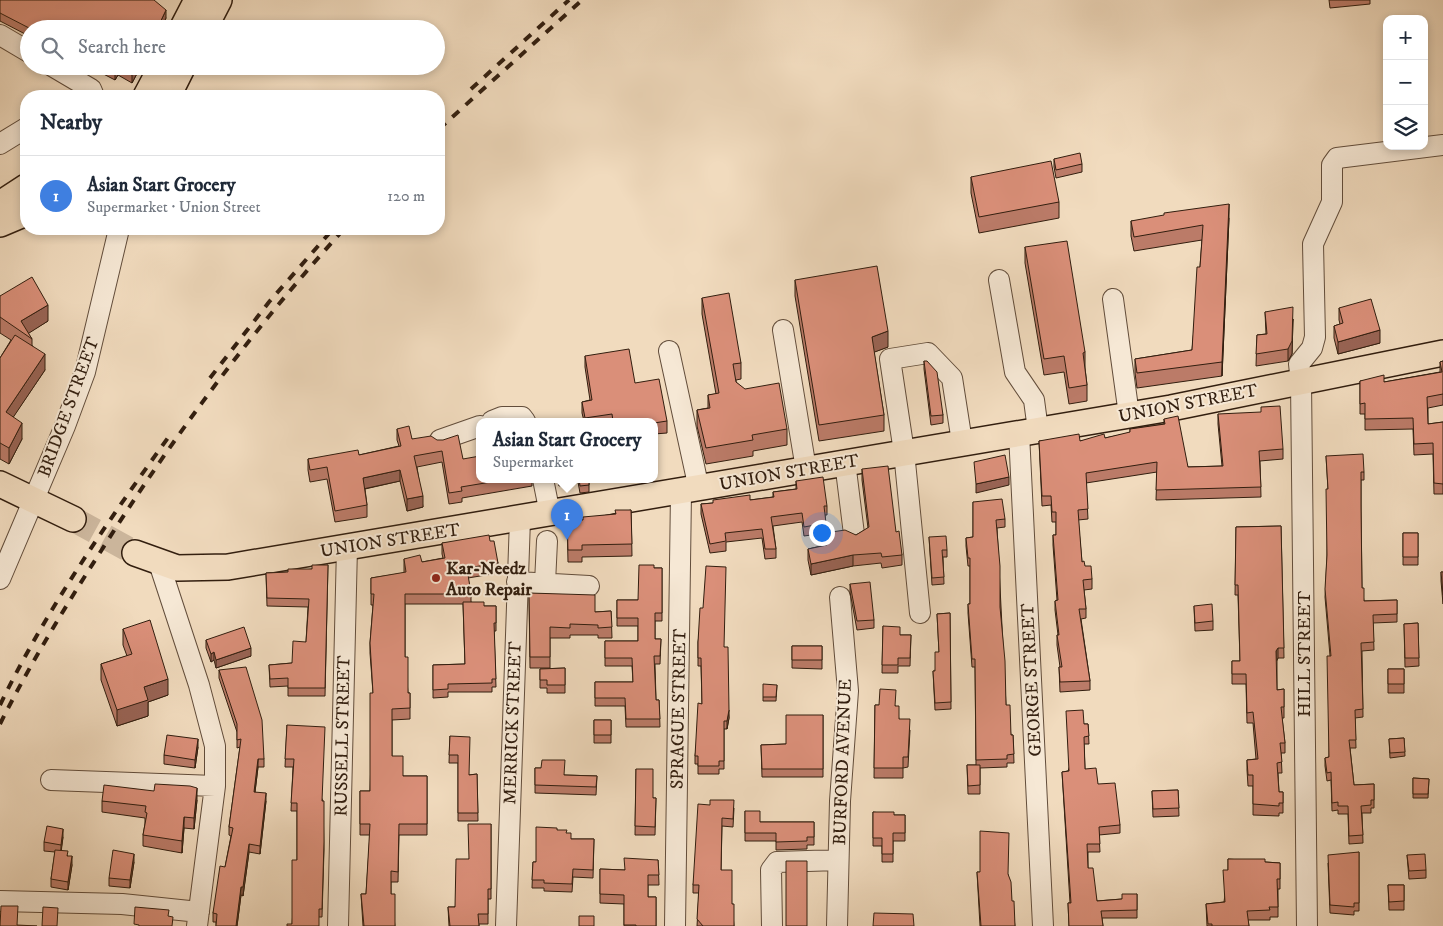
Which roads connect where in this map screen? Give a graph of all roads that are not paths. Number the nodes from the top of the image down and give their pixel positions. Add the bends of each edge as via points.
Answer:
1 (197, 0) edge
2 (219, 0) edge
3 (187, 20) edge
4 (209, 20) edge
5 (0, 35) edge
6 (20, 47) edge
7 (64, 75) edge
8 (157, 75) edge
9 (178, 75) edge
10 (83, 90) edge
11 (149, 90) edge
12 (171, 90) edge
13 (20, 132) edge
14 (0, 144) edge
15 (1443, 145) edge
16 (20, 191) edge
17 (0, 204) edge
18 (20, 216) edge
19 (0, 224) edge
20 (119, 235) edge
21 (1000, 280) dead end
22 (1113, 299) dead end
23 (783, 330) dead end
24 (669, 351) dead end
25 (1443, 353) edge
26 (1301, 382) junction
27 (1129, 415) junction
28 (500, 418) edge
29 (523, 418) edge
30 (476, 427) edge
31 (1028, 431) junction
32 (440, 440) edge
33 (962, 442) junction
34 (904, 452) junction
35 (845, 462) junction
36 (806, 469) junction
37 (544, 483) edge
38 (0, 484) edge
39 (690, 490) junction
40 (34, 500) junction
41 (550, 514) junction
42 (73, 519) tunnel mouth
43 (520, 519) junction
44 (854, 534) edge
45 (547, 541) dead end
46 (347, 546) junction
47 (135, 553) tunnel mouth
48 (160, 563) junction
49 (0, 579) edge
50 (517, 582) junction
51 (545, 583) junction
52 (589, 586) dead end
53 (840, 597) dead end
54 (920, 613) dead end
55 (51, 780) dead end
56 (215, 786) junction
57 (838, 860) junction
58 (0, 901) edge
59 (198, 919) edge
60 (338, 926) edge
61 (506, 926) edge
62 (675, 926) edge
63 (772, 926) edge
64 (837, 926) edge
65 (1043, 926) edge
66 (1307, 926) edge

1 - 3 main road
2 - 4 main road
5 - 6 street
7 - 10 street
8 - 11 main road
9 - 12 main road
13 - 14 street
15 - 26 street, HILL STREET via 1338,158 1332,164 1332,202 1313,244 1315,337 1312,348 1299,364
16 - 17 main road
18 - 19 main road
20 - 40 street, BRIDGE STREET via 85,372
21 - 31 street, GEORGE STREET via 1015,372 1034,400
22 - 27 street
23 - 36 street
24 - 39 street, SPRAGUE STREET
25 - 26 main road, UNION STREET
26 - 27 main road, UNION STREET
26 - 66 street, HILL STREET
27 - 31 main road, UNION STREET
28 - 29 street
30 - 32 street
31 - 33 main road, UNION STREET
31 - 65 street, GEORGE STREET
33 - 34 main road, UNION STREET
33 - 34 street via 952,378 928,353 890,359
34 - 35 main road, UNION STREET
34 - 54 street
35 - 36 main road, UNION STREET
35 - 44 street
36 - 39 main road, UNION STREET
37 - 41 street
38 - 40 main road
39 - 41 main road, UNION STREET
39 - 62 street, SPRAGUE STREET
40 - 42 main road
40 - 49 street, BRIDGE STREET
41 - 43 main road, UNION STREET
43 - 46 main road, UNION STREET
43 - 50 street, MERRICK STREET
45 - 51 street
46 - 48 main road, UNION STREET via 210,569 177,568
46 - 60 street, RUSSELL STREET
47 - 48 main road, UNION STREET
48 - 56 street via 214,738
50 - 51 street
50 - 61 street, MERRICK STREET
51 - 52 street
53 - 57 street, BURFORD AVENUE via 848,691
55 - 56 street
56 - 59 street
57 - 63 street via 773,864
57 - 64 street, BURFORD AVENUE
58 - 59 street via 122,904

